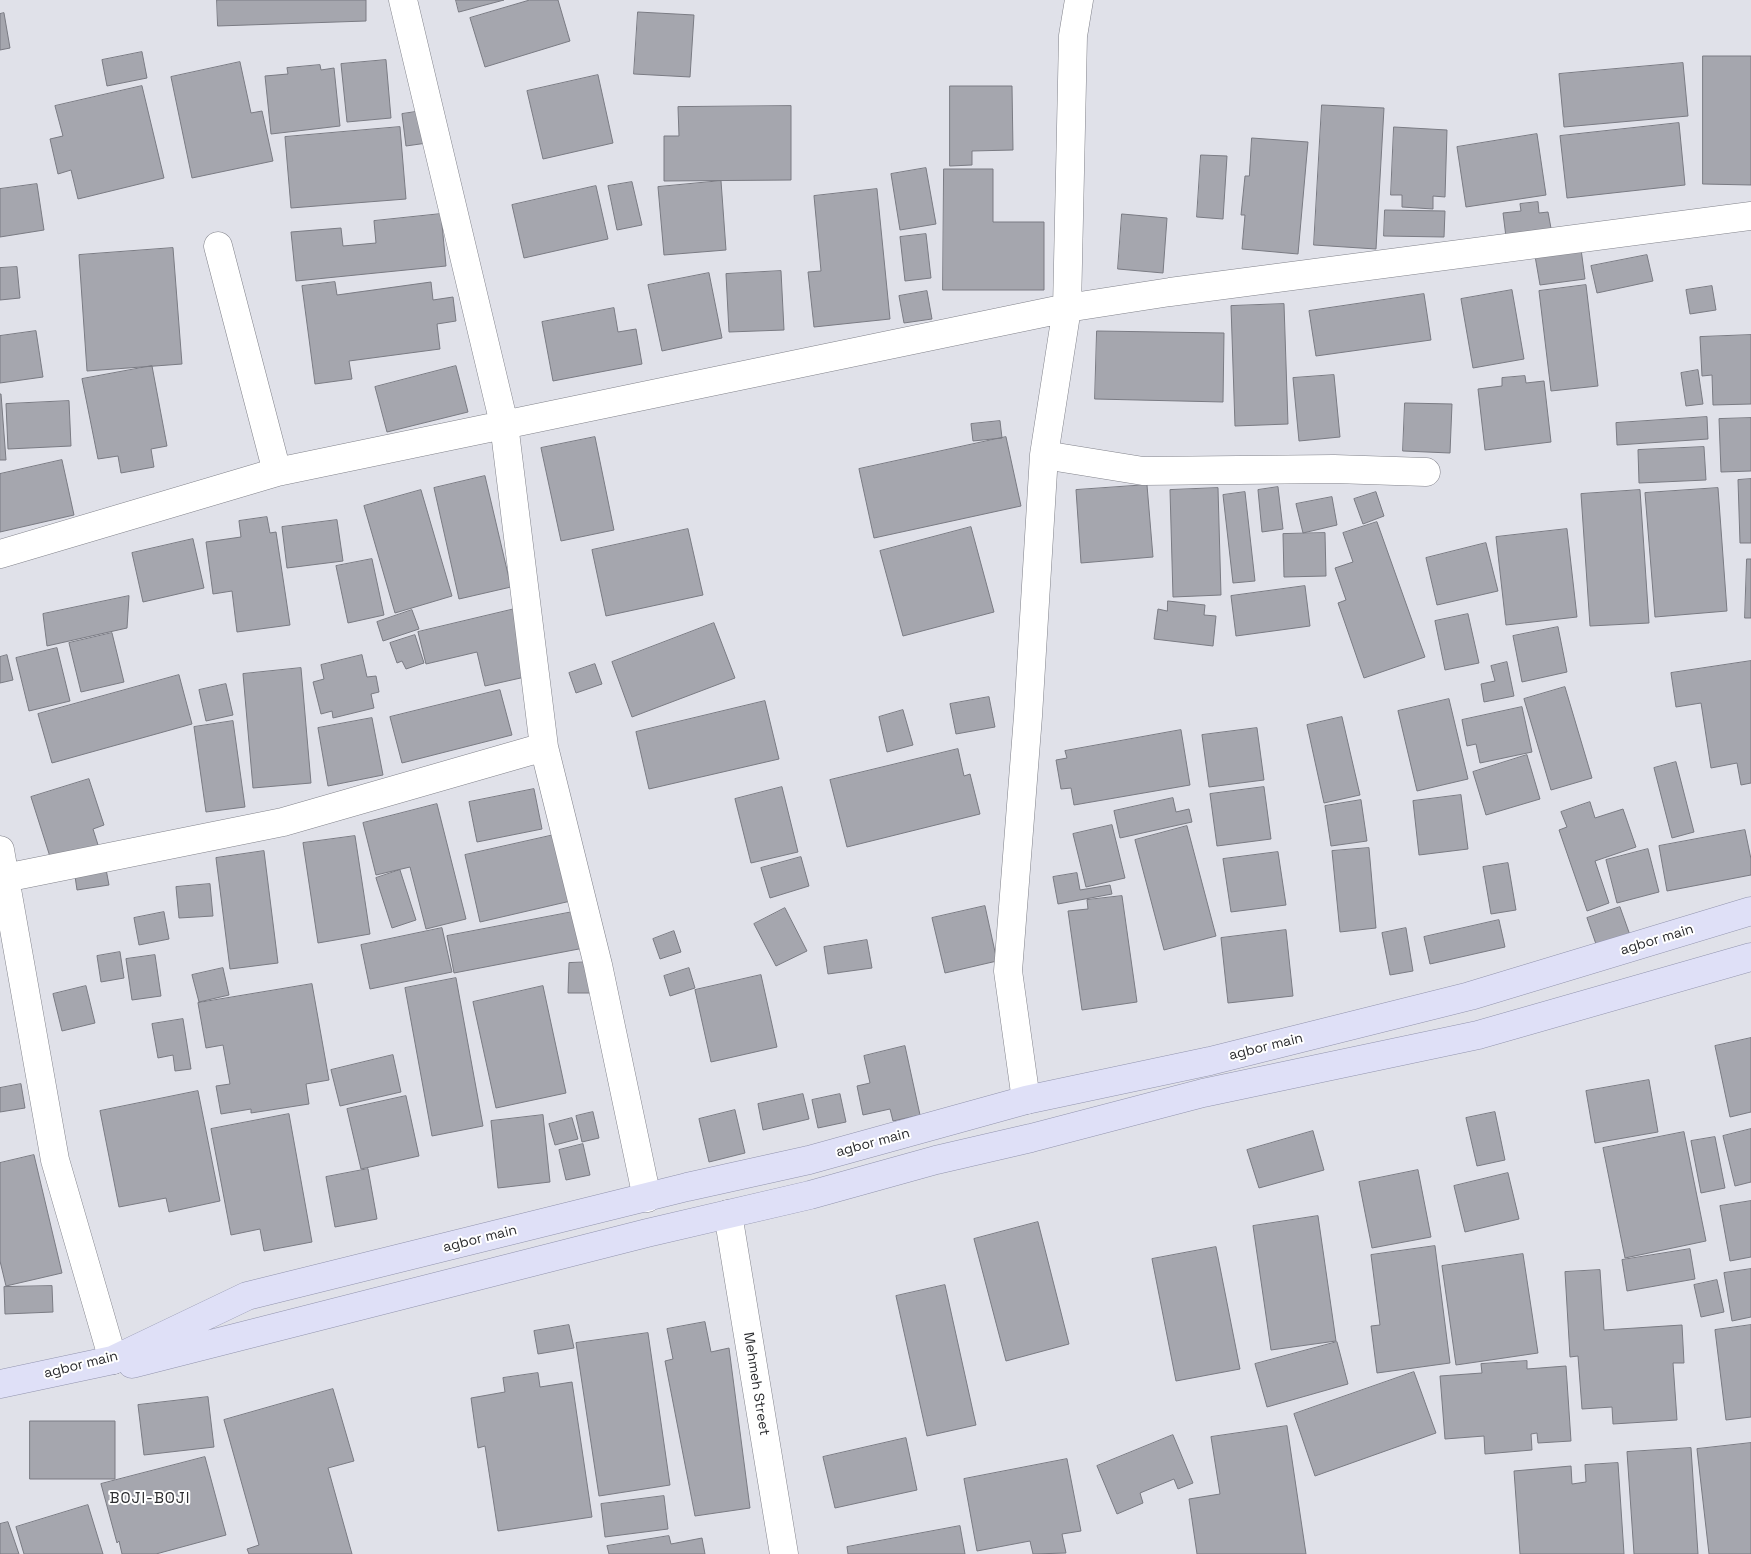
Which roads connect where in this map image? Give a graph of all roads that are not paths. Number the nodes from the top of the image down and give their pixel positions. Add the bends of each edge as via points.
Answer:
1 (403, 0) edge
2 (1079, 0) edge
3 (1751, 216) edge
4 (218, 246) dead end
5 (1067, 308) junction
6 (504, 424) junction
7 (1044, 455) junction
8 (277, 472) junction
9 (1426, 472) dead end
10 (0, 554) edge
11 (544, 747) junction
12 (0, 850) edge
13 (4, 878) junction
14 (1751, 911) edge
15 (1751, 957) edge
16 (1026, 1100) junction
17 (647, 1198) junction
18 (728, 1214) junction
19 (113, 1360) junction
20 (0, 1384) edge
21 (0, 1399) edge
22 (784, 1554) edge

1 - 6 street
2 - 5 street via 1073,36
3 - 5 street
4 - 8 street
5 - 6 street
5 - 7 street
6 - 8 street
6 - 11 street
7 - 9 street via 1143,471 1334,469
7 - 16 street via 1008,971
8 - 10 street
11 - 13 street via 283,822
11 - 17 street via 598,965
12 - 13 street
13 - 19 street via 55,1160
14 - 16 main road, agbor main via 1470,996 1210,1061
15 - 18 main road, agbor main via 1478,1035 1203,1093
16 - 17 main road, agbor main via 810,1160
17 - 19 main road, agbor main via 248,1296
18 - 21 main road, agbor main
18 - 22 street, Mehmeh Street
19 - 20 main road, agbor main

